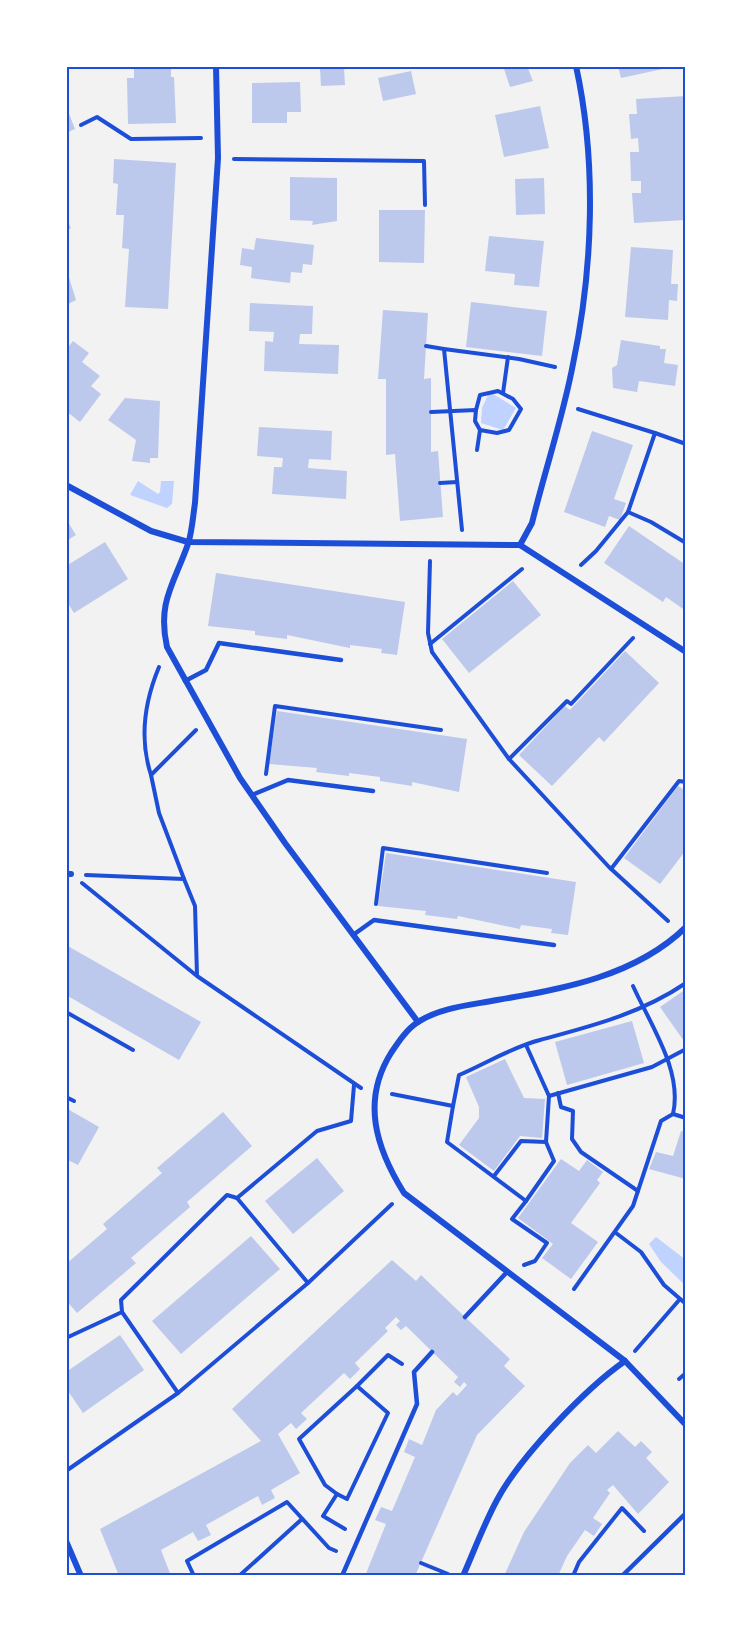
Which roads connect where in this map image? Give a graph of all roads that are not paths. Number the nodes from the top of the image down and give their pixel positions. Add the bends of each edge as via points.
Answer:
1 (216, 66) edge
2 (576, 66) edge
3 (66, 485) edge
4 (188, 542) junction
5 (520, 545) junction
6 (686, 652) edge
7 (341, 660) dead end
8 (185, 681) junction
9 (373, 791) dead end
10 (252, 795) junction
11 (686, 927) edge
12 (353, 935) junction
13 (554, 945) dead end
14 (418, 1022) junction
15 (507, 1272) junction
16 (465, 1317) dead end
17 (432, 1352) dead end
18 (625, 1361) junction
19 (686, 1425) edge
20 (686, 1513) edge
21 (66, 1541) edge
22 (81, 1576) edge
23 (342, 1576) edge
24 (463, 1576) edge
25 (622, 1576) edge

1 - 4 street via 218,158 195,503
2 - 5 street via 587,156 589,214 584,294 570,376 532,523
3 - 4 street via 151,531
4 - 5 street
4 - 8 street via 163,606 162,626 167,647
5 - 6 street
7 - 8 lane via 219,643 206,670
8 - 10 street
9 - 10 lane via 288,780
10 - 12 street
11 - 14 street via 654,951 582,984 449,1008
12 - 13 lane via 374,920
12 - 14 street
14 - 15 street via 400,1038 384,1065 374,1094 376,1132 388,1169 404,1193
15 - 16 lane
15 - 18 street
17 - 23 lane via 414,1372 417,1404
18 - 19 street
18 - 24 street via 528,1454 497,1499
20 - 25 lane
21 - 22 street

